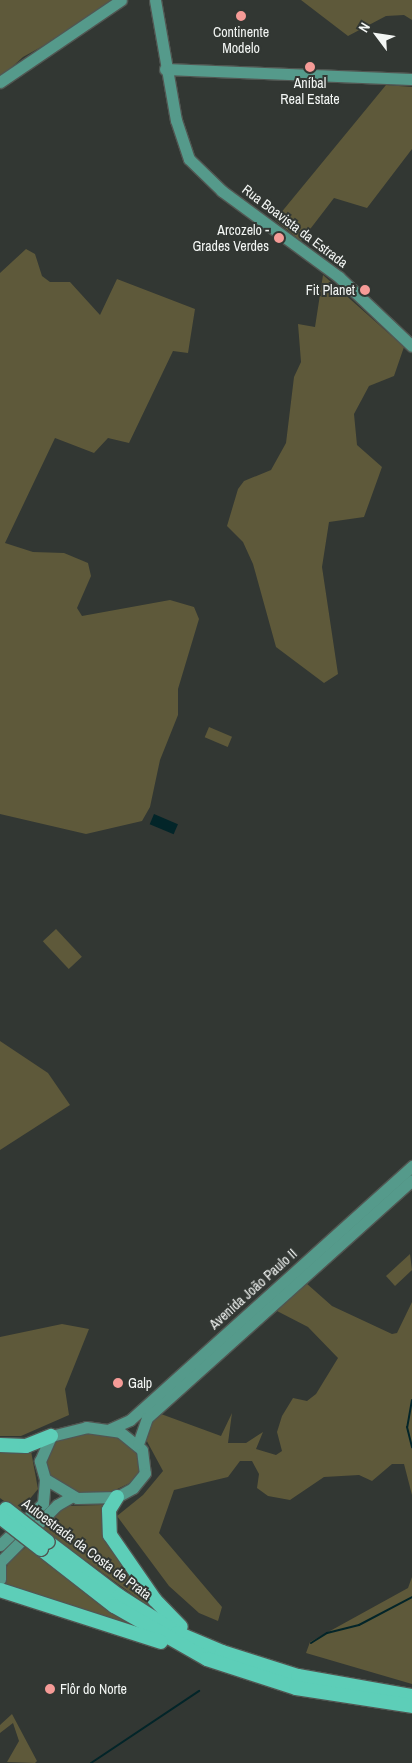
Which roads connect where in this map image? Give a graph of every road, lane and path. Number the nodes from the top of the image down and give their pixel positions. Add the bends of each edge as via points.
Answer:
1 (121, 0) edge
2 (155, 0) edge
3 (165, 69) junction
4 (412, 79) edge
5 (0, 82) edge
6 (412, 346) edge
7 (412, 1166) edge
8 (412, 1180) edge
9 (110, 1429) junction
10 (51, 1436) junction
11 (138, 1444) junction
12 (0, 1445) edge
13 (45, 1479) junction
14 (71, 1497) junction
15 (118, 1497) junction
16 (2, 1512) edge
17 (0, 1544) edge
18 (45, 1545) junction
19 (0, 1564) edge
20 (0, 1579) edge
21 (0, 1590) edge
22 (192, 1652) junction
23 (222, 1652) junction
24 (412, 1696) edge
25 (412, 1706) edge

1 - 5 main road
2 - 3 main road, Rua Boavista da Estrada
3 - 4 main road
3 - 6 main road, Rua Boavista da Estrada via 176,120 198,171 340,277
7 - 9 main road, Avenida João Paulo II via 130,1420
8 - 11 main road, Avenida João Paulo II via 147,1418
9 - 10 main road via 86,1427
9 - 11 main road
10 - 12 highway via 26,1446
10 - 13 main road via 40,1461
11 - 15 main road via 146,1460 145,1473 132,1488
13 - 14 main road
13 - 17 main road via 43,1503
14 - 15 main road
14 - 19 main road via 56,1505
15 - 23 highway via 109,1510 110,1535 171,1620
16 - 18 highway, Autoestrada da Costa de Prata, bridge
18 - 22 highway, Autoestrada da Costa de Prata via 114,1606
18 - 23 highway, Autoestrada da Costa de Prata via 177,1633
19 - 20 main road
21 - 22 highway
22 - 25 highway, Autoestrada da Costa de Prata via 289,1686
23 - 24 highway, Autoestrada da Costa de Prata via 298,1676

